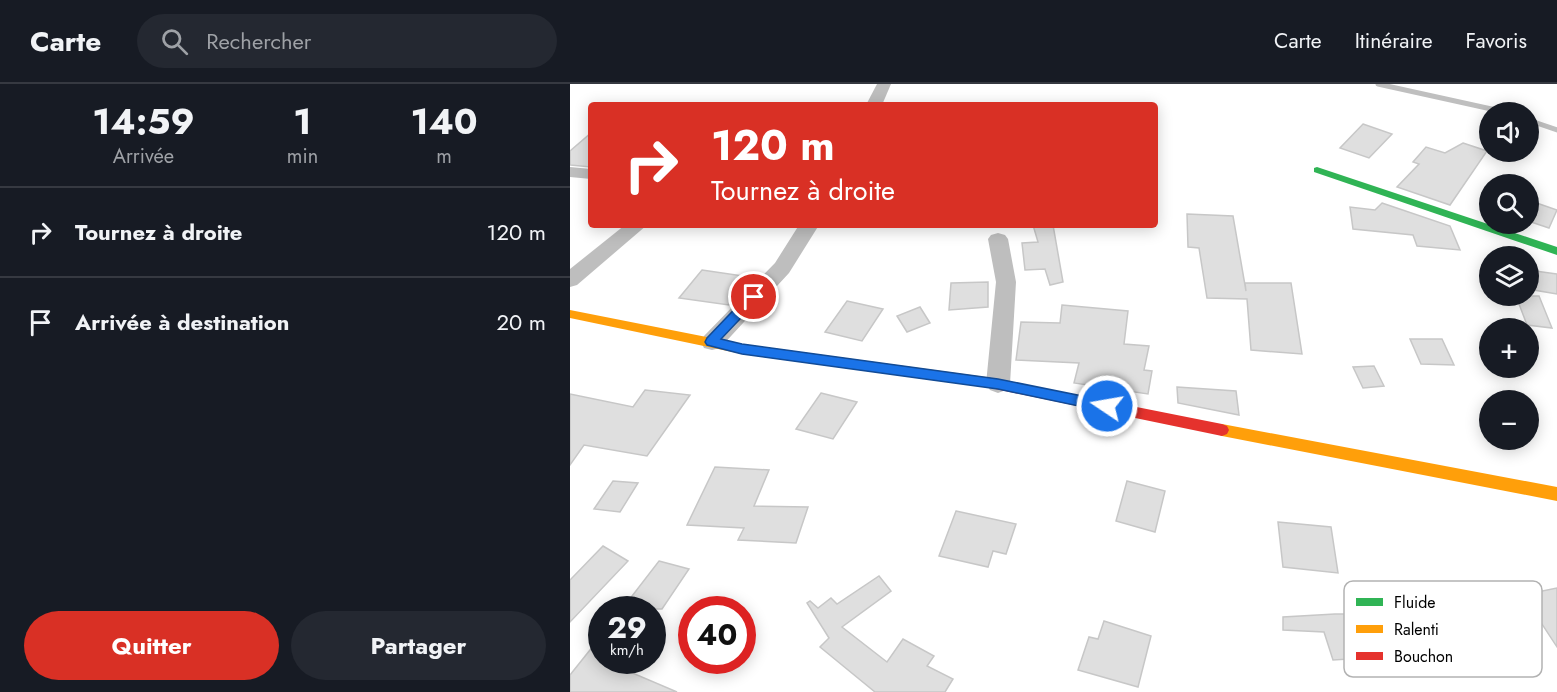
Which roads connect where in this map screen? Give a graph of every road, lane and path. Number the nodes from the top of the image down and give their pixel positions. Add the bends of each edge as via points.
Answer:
1 (884, 84) edge
2 (875, 102) edge
3 (1317, 170) dead end
4 (570, 172) edge
5 (588, 174) edge
6 (633, 228) edge
7 (807, 228) edge
8 (998, 239) dead end
9 (1557, 251) edge
10 (570, 280) edge
11 (570, 314) edge
12 (711, 342) junction
13 (998, 384) junction
14 (1557, 494) edge

1 - 2 street
3 - 9 street
4 - 5 street
6 - 10 street
7 - 12 street via 782,268
8 - 13 street via 1006,282
11 - 12 street
12 - 13 street
13 - 14 street

